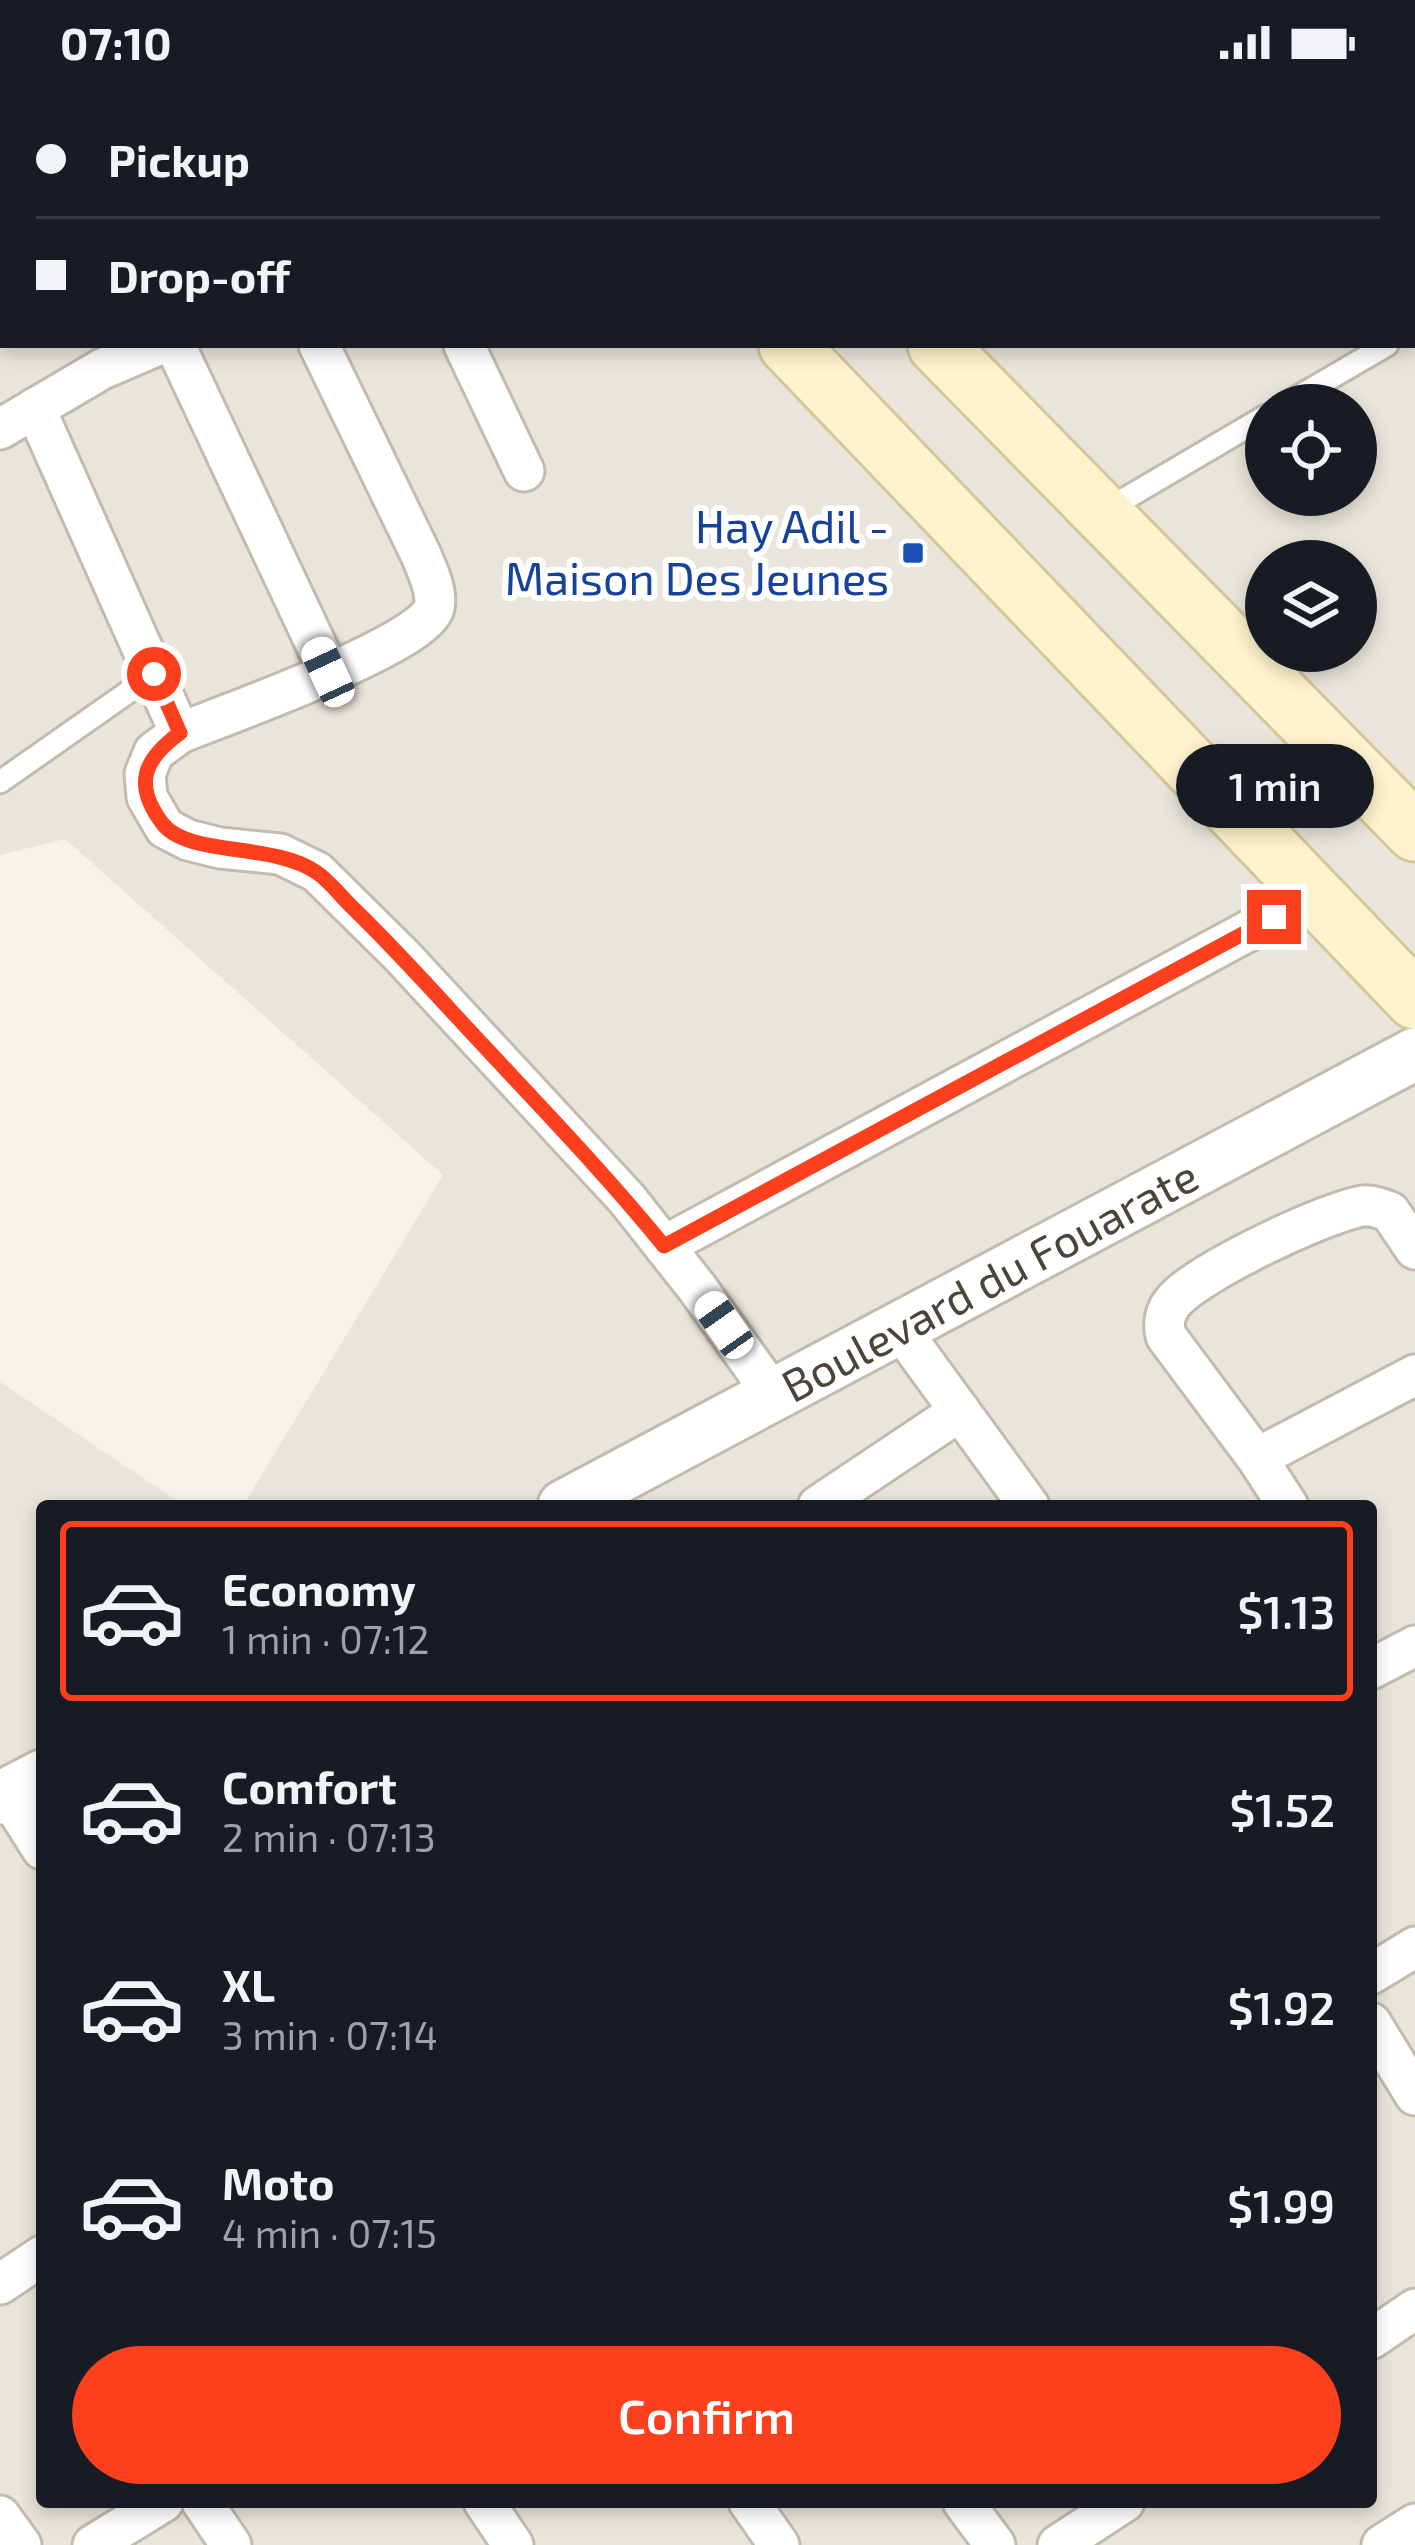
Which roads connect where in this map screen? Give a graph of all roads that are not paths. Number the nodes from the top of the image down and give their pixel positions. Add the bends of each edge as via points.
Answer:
1 (151, 348) edge
2 (176, 348) edge
3 (320, 348) edge
4 (465, 348) edge
5 (791, 348) edge
6 (940, 348) edge
7 (1382, 348) edge
8 (1320, 384) edge
9 (35, 408) junction
10 (1245, 428) edge
11 (0, 429) edge
12 (524, 471) dead end
13 (1100, 513) junction
14 (328, 672) junction
15 (154, 674) junction
16 (180, 733) junction
17 (0, 782) edge
18 (1415, 832) edge
19 (1315, 895) junction
20 (1415, 1000) edge
21 (1415, 1054) edge
22 (664, 1246) junction
23 (1415, 1249) edge
24 (900, 1329) junction
25 (1415, 1375) edge
26 (775, 1397) junction
27 (960, 1411) junction
28 (1257, 1458) junction
29 (576, 1500) edge
30 (827, 1500) edge
31 (1025, 1500) edge
32 (1284, 1500) edge
33 (16, 1789) edge
34 (36, 1835) edge
35 (1415, 1948) edge
36 (1377, 1970) edge
37 (1377, 2033) edge
38 (1415, 2095) edge
39 (36, 2260) edge
40 (0, 2284) edge
41 (1415, 2308) edge
42 (1377, 2335) edge
43 (153, 2508) edge
44 (206, 2508) edge
45 (488, 2508) edge
46 (753, 2508) edge
47 (967, 2508) edge
48 (1115, 2508) edge
49 (0, 2516) edge
50 (1415, 2524) edge
51 (21, 2545) edge
52 (92, 2545) edge
53 (231, 2545) edge
54 (513, 2545) edge
55 (779, 2545) edge
56 (995, 2545) edge
57 (1058, 2545) edge
58 (1382, 2545) edge

1 - 9 street
2 - 14 street
3 - 14 street via 422,555 434,608 424,626
4 - 12 street
5 - 19 main road
6 - 13 main road
7 - 8 lane
9 - 11 street
9 - 15 street
10 - 13 lane
13 - 18 main road
14 - 16 street
15 - 16 street
15 - 17 lane
16 - 22 street via 154,752 146,774 147,797 165,828 220,848 280,854 317,872
19 - 20 main road
19 - 22 street
21 - 24 street, Boulevard du Fouarate
22 - 26 street
23 - 28 street via 1390,1212 1364,1206 1194,1282 1171,1304 1162,1322 1166,1336
24 - 26 street, Boulevard du Fouarate
24 - 27 street
25 - 28 street
26 - 29 street, Boulevard du Fouarate
27 - 30 street
27 - 31 street
28 - 32 street
33 - 34 street
35 - 36 street
37 - 38 street
39 - 40 street
41 - 42 street
43 - 52 street
44 - 53 street
45 - 54 street
46 - 55 street
47 - 56 street
48 - 57 street
49 - 51 street
50 - 58 street

